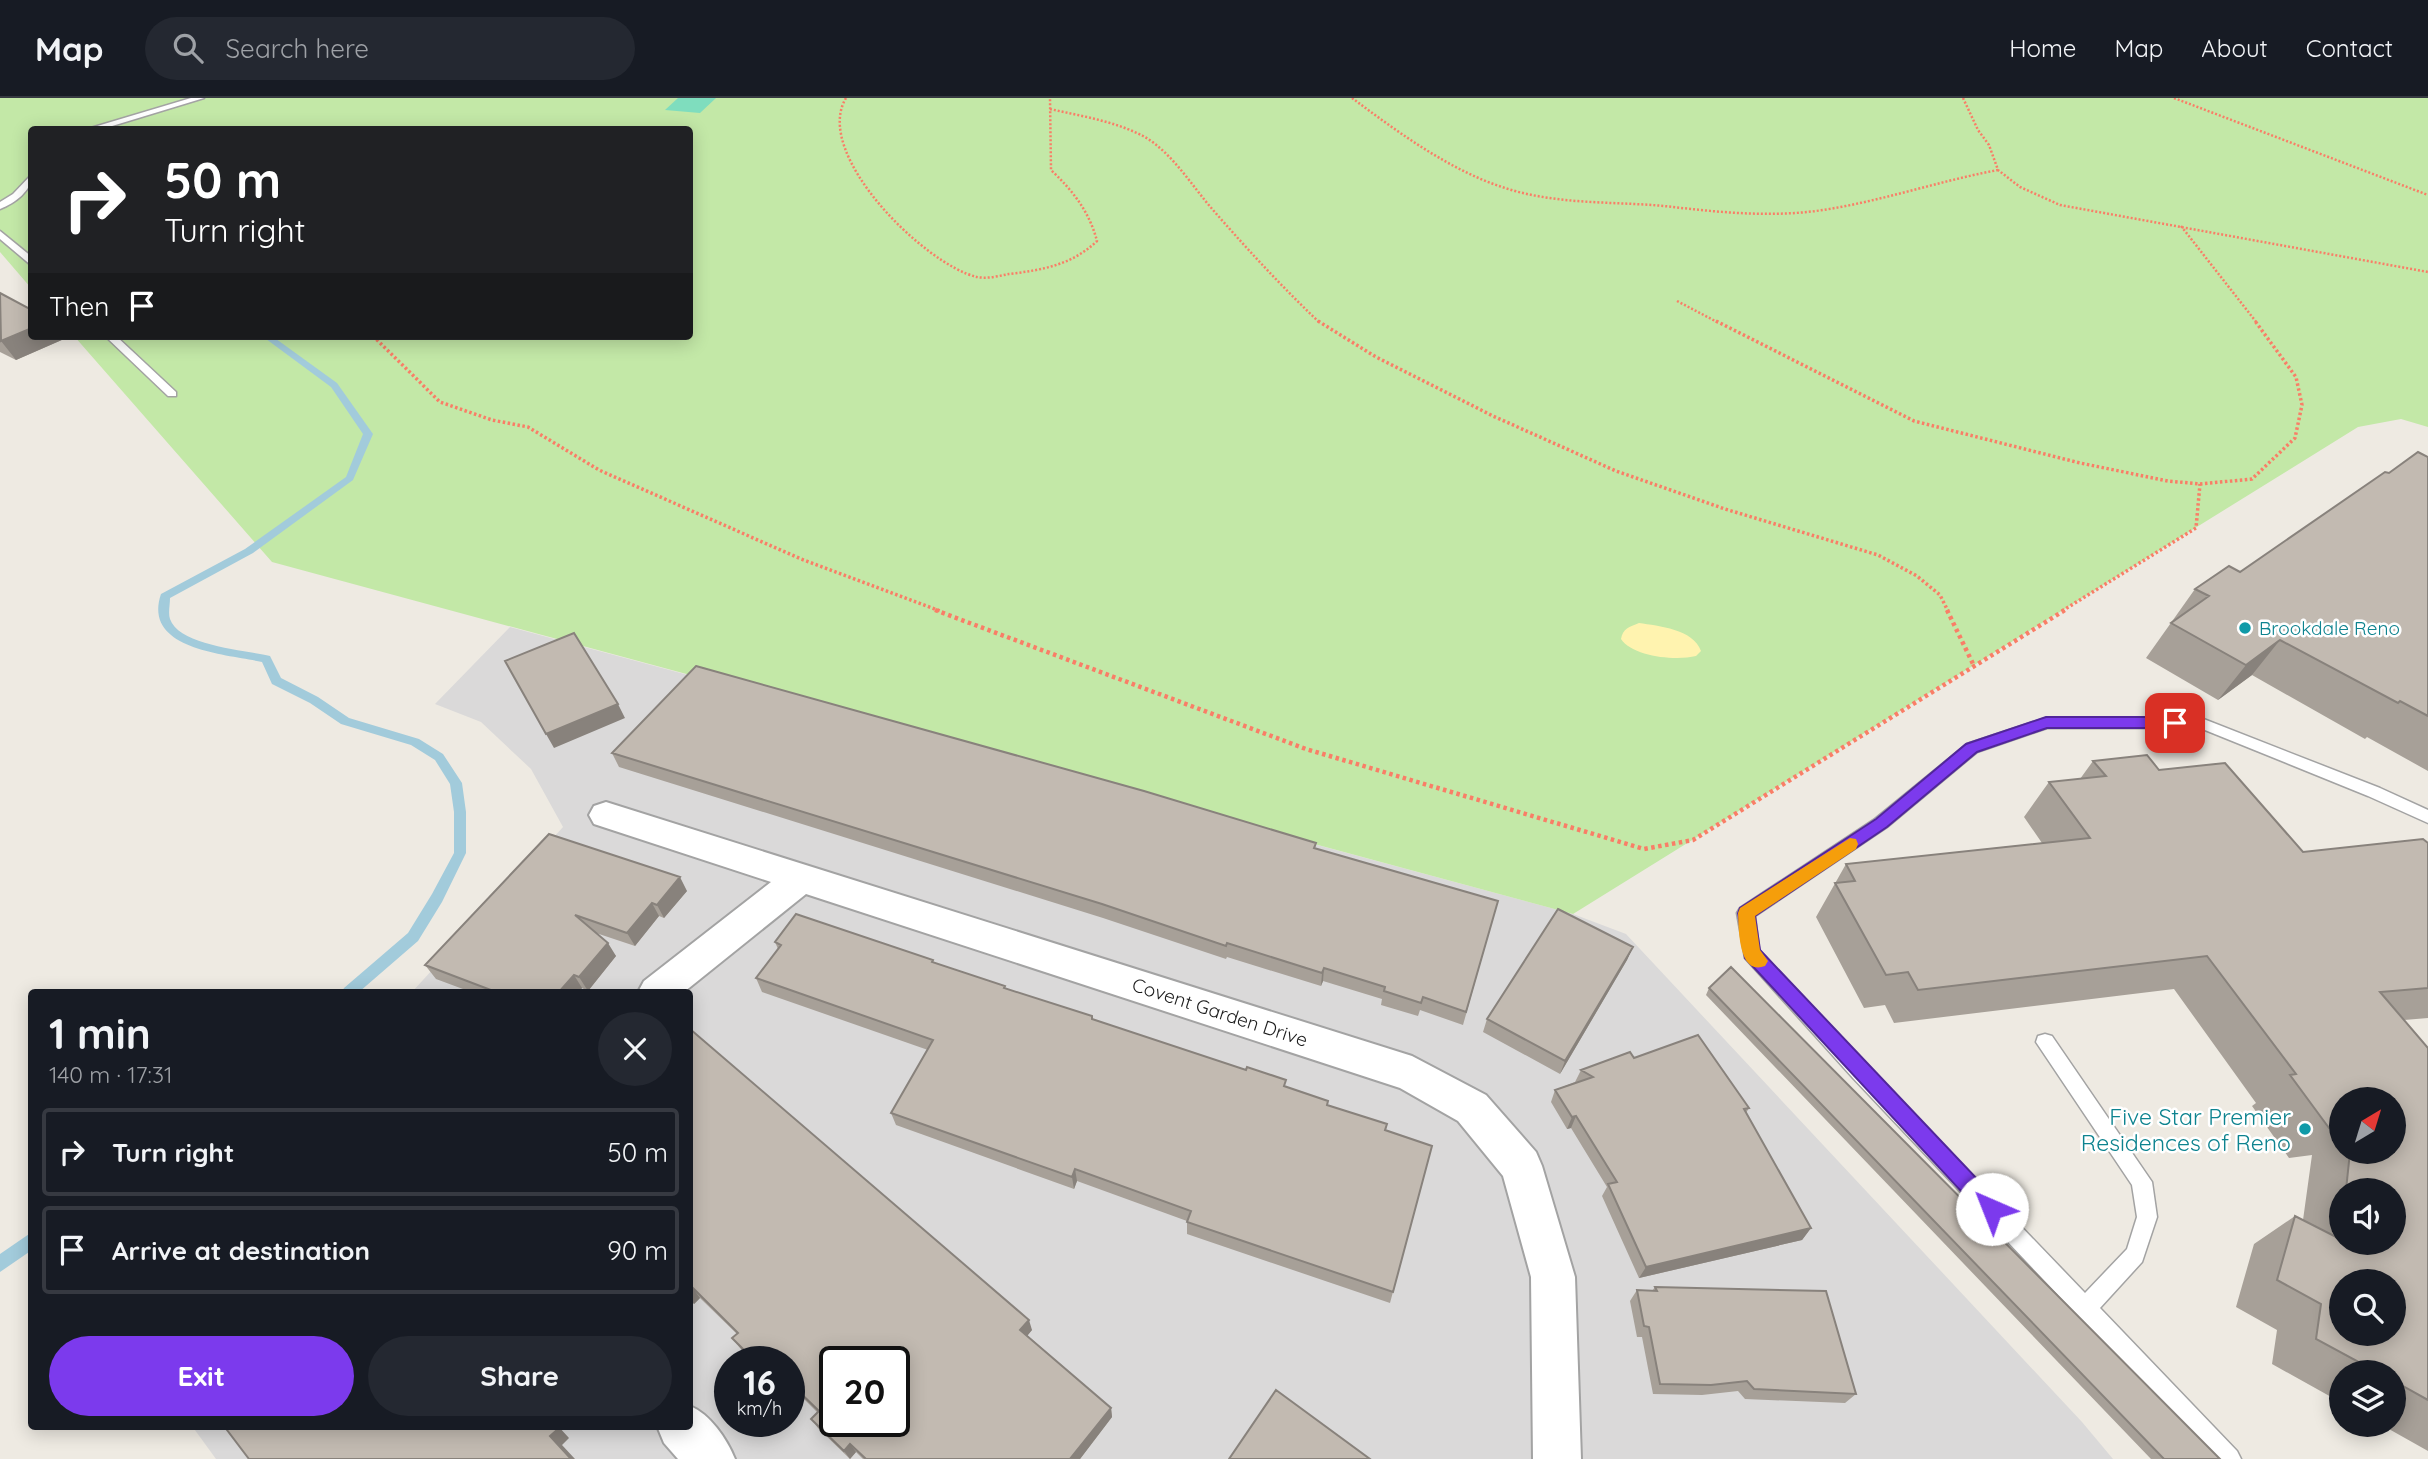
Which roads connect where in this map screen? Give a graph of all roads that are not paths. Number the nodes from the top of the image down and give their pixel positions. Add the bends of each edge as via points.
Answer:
1 (200, 98) edge
2 (102, 126) edge
3 (28, 182) edge
4 (0, 206) edge
5 (0, 234) edge
6 (28, 259) edge
7 (114, 340) edge
8 (173, 394) dead end
9 (606, 815) dead end
10 (2428, 817) edge
11 (801, 878) junction
12 (661, 989) edge
13 (2045, 1042) dead end
14 (2086, 1308) junction
15 (685, 1430) edge
16 (711, 1459) edge
17 (1557, 1459) edge
18 (2230, 1459) edge

1 - 2 lane
3 - 4 lane
5 - 6 lane
7 - 8 lane
9 - 11 street, Covent Garden Drive
10 - 14 lane via 2201,723 2046,723 1972,748 1881,823 1746,913 1751,953
11 - 12 street
11 - 17 street, Covent Garden Drive via 1412,1074 1472,1108 1521,1166 1553,1277
13 - 14 lane via 2142,1182 2147,1217 2135,1255
14 - 18 lane
15 - 16 street

